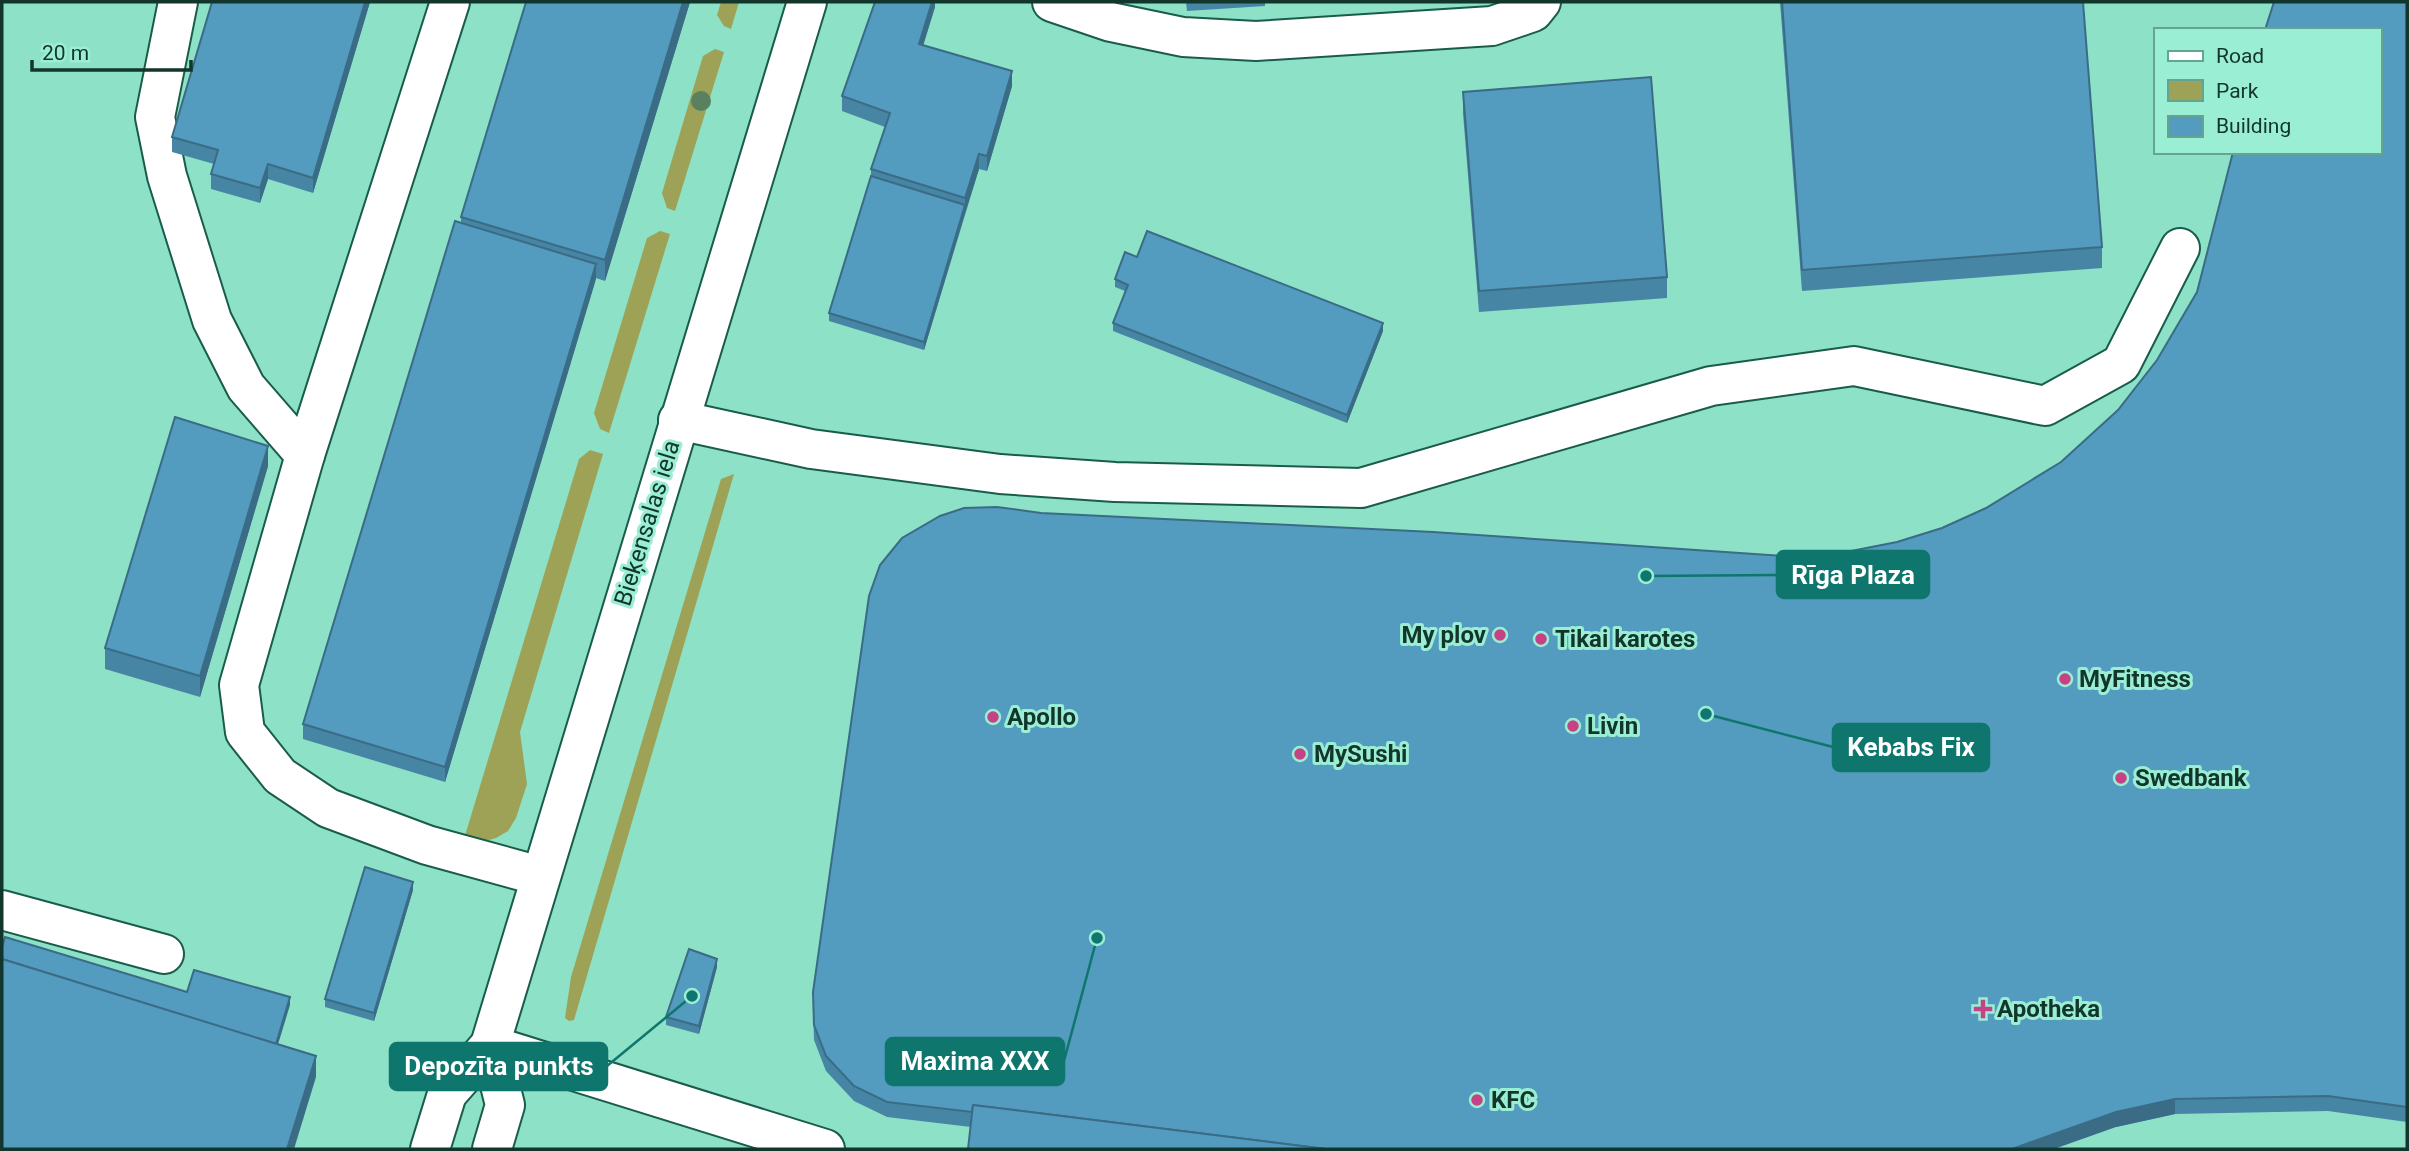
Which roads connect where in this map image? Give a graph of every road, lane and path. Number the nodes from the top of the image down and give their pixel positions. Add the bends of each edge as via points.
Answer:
1 (178, 2) edge
2 (450, 2) edge
3 (807, 2) edge
4 (1055, 2) edge
5 (1541, 2) edge
6 (2180, 248) dead end
7 (678, 421) junction
8 (305, 454) junction
9 (540, 876) junction
10 (2, 910) edge
11 (164, 954) dead end
12 (490, 1045) junction
13 (430, 1149) edge
14 (492, 1149) edge
15 (825, 1149) edge

1 - 8 street via 155,117 167,176 212,320 246,387
2 - 8 street
3 - 7 street, Bieķensalas iela
4 - 5 street via 1111,22 1183,37 1256,41 1492,26 1533,12
6 - 7 street via 2121,365 2045,406 1854,366 1711,386 1361,488 1115,482 1000,474 811,449
7 - 9 street, Bieķensalas iela
8 - 9 street via 239,685 245,732 280,776 328,808 427,845
9 - 12 street, Bieķensalas iela
10 - 11 street
12 - 13 street, Bieķensalas iela via 447,1094
12 - 14 street via 505,1105
12 - 15 street

